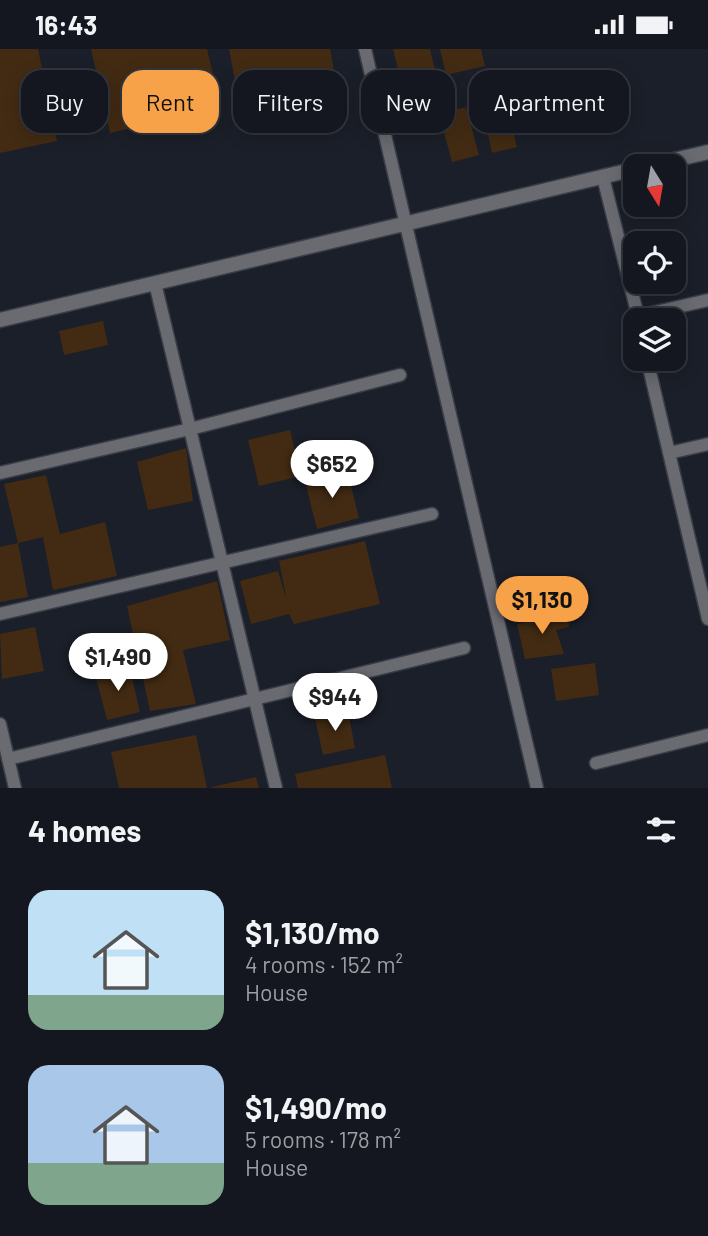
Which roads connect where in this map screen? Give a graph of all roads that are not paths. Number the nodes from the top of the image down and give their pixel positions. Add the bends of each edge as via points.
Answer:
1 (365, 49) edge
2 (708, 152) edge
3 (686, 157) edge
4 (623, 172) edge
5 (603, 177) junction
6 (406, 224) junction
7 (155, 283) junction
8 (708, 300) edge
9 (636, 308) edge
10 (677, 308) edge
11 (0, 320) edge
12 (651, 371) edge
13 (400, 375) dead end
14 (190, 429) junction
15 (708, 444) edge
16 (669, 453) junction
17 (0, 473) edge
18 (432, 514) dead end
19 (222, 564) junction
20 (705, 588) edge
21 (0, 614) edge
22 (708, 619) edge
23 (464, 648) dead end
24 (255, 699) junction
25 (0, 725) edge
26 (708, 735) edge
27 (8, 759) junction
28 (596, 763) dead end
29 (15, 788) edge
30 (276, 788) edge
31 (537, 788) edge

1 - 6 street
2 - 3 street
4 - 5 street
5 - 6 street
5 - 9 street
6 - 7 street
6 - 31 street
7 - 11 street
7 - 14 street
8 - 10 street
12 - 16 street
13 - 14 street
14 - 17 street
14 - 19 street
15 - 16 street
16 - 20 street
18 - 19 street
19 - 21 street
19 - 24 street
20 - 22 street
23 - 24 street
24 - 27 street
24 - 30 street
25 - 27 street
26 - 28 street
27 - 29 street

